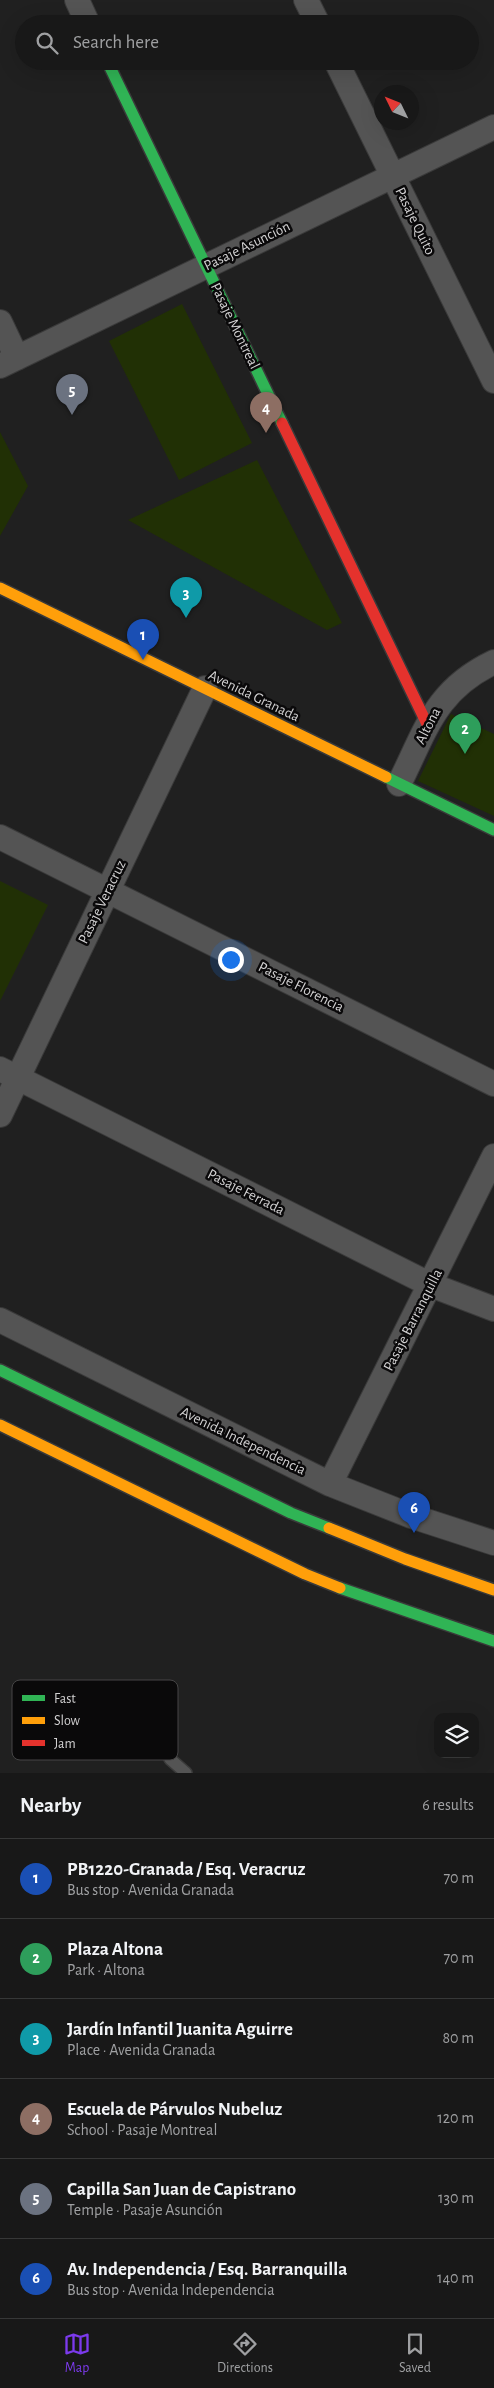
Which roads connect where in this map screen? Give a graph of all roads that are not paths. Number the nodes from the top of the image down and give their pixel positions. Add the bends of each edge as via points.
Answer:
1 (77, 0) edge
2 (306, 0) edge
3 (84, 15) edge
4 (314, 15) edge
5 (111, 70) edge
6 (340, 70) edge
7 (494, 127) edge
8 (393, 176) junction
9 (206, 266) junction
10 (0, 322) edge
11 (9, 362) edge
12 (494, 381) edge
13 (0, 588) edge
14 (494, 662) edge
15 (205, 688) junction
16 (428, 726) junction
17 (399, 784) junction
18 (494, 830) edge
19 (0, 838) edge
20 (108, 890) junction
21 (9, 1074) edge
22 (494, 1084) edge
23 (0, 1116) edge
24 (494, 1156) edge
25 (430, 1285) junction
26 (494, 1309) edge
27 (0, 1320) edge
28 (0, 1370) edge
29 (0, 1424) edge
30 (330, 1484) junction
31 (494, 1543) edge
32 (494, 1590) edge
33 (494, 1641) edge
34 (171, 1760) edge
35 (186, 1773) edge

1 - 3 street
2 - 4 street
5 - 9 street, Pasaje Montreal
6 - 8 street, Pasaje Quito
7 - 8 street, Pasaje Asunción
8 - 9 street, Pasaje Asunción
8 - 12 street, Pasaje Quito
9 - 11 street, Pasaje Asunción
9 - 16 street, Pasaje Montreal
10 - 11 street
13 - 15 street, Avenida Granada
14 - 16 street, Altona via 476,670 449,692 438,705
15 - 17 street, Avenida Granada
15 - 20 street, Pasaje Veracruz
16 - 17 street, Altona
17 - 18 street, Avenida Granada
19 - 20 street, Pasaje Florencia
20 - 21 street, Pasaje Veracruz
20 - 22 street, Pasaje Florencia
21 - 23 street, Pasaje Veracruz
21 - 25 street, Pasaje Ferrada
24 - 25 street, Pasaje Barranquilla
25 - 26 street, Pasaje Ferrada
25 - 30 street, Pasaje Barranquilla
27 - 30 street, Avenida Independencia
28 - 32 street via 290,1513 396,1556
29 - 33 street via 305,1574
30 - 31 street, Avenida Independencia via 411,1516
34 - 35 lane

